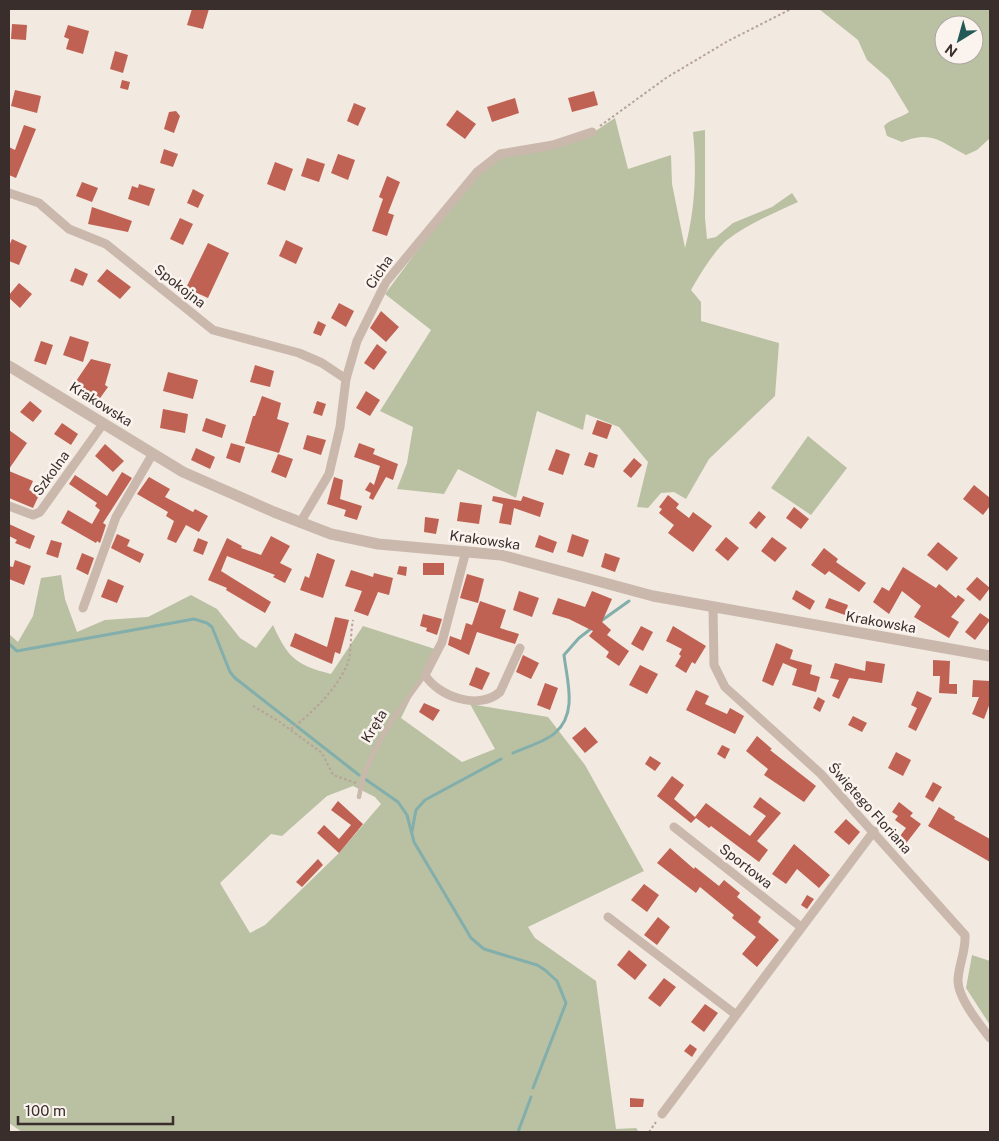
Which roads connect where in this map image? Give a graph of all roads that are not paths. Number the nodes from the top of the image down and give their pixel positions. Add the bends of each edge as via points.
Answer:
1 (592, 132) road end
2 (9, 193) edge
3 (9, 366) edge
4 (346, 379) junction
5 (103, 424) junction
6 (152, 455) junction
7 (9, 506) edge
8 (300, 523) junction
9 (466, 551) junction
10 (713, 607) junction
11 (83, 608) dead end
12 (520, 648) dead end
13 (990, 656) edge
14 (425, 675) junction
15 (359, 797) dead end
16 (674, 827) dead end
17 (874, 831) junction
18 (608, 917) dead end
19 (801, 927) junction
20 (735, 1014) junction
21 (990, 1038) edge
22 (662, 1114) road end

1 - 4 street, Cicha via 553,145 500,154 477,172 386,282 357,341
2 - 4 street, Spokojna via 39,203 69,229 106,244 213,330 299,353
3 - 5 street, Krakowska
4 - 8 street, Cicha via 340,427 329,474
5 - 6 street, Krakowska
5 - 7 street, Szkolna via 40,512 33,515
6 - 8 street, Krakowska via 201,481
6 - 11 street via 116,517
8 - 9 street, Krakowska via 369,542
9 - 10 street, Krakowska via 531,562 634,592
9 - 14 street, Kręta via 442,642
10 - 13 street, Krakowska
10 - 17 street, Świętego Floriana via 714,665 725,687 795,748
12 - 14 street via 500,692 487,699 467,700 446,694 436,689
14 - 15 lane, Kręta via 368,762
16 - 19 street, Sportowa
17 - 19 street
17 - 21 street, Świętego Floriana via 965,935 966,950 958,982
18 - 20 street
19 - 20 street
20 - 22 street

